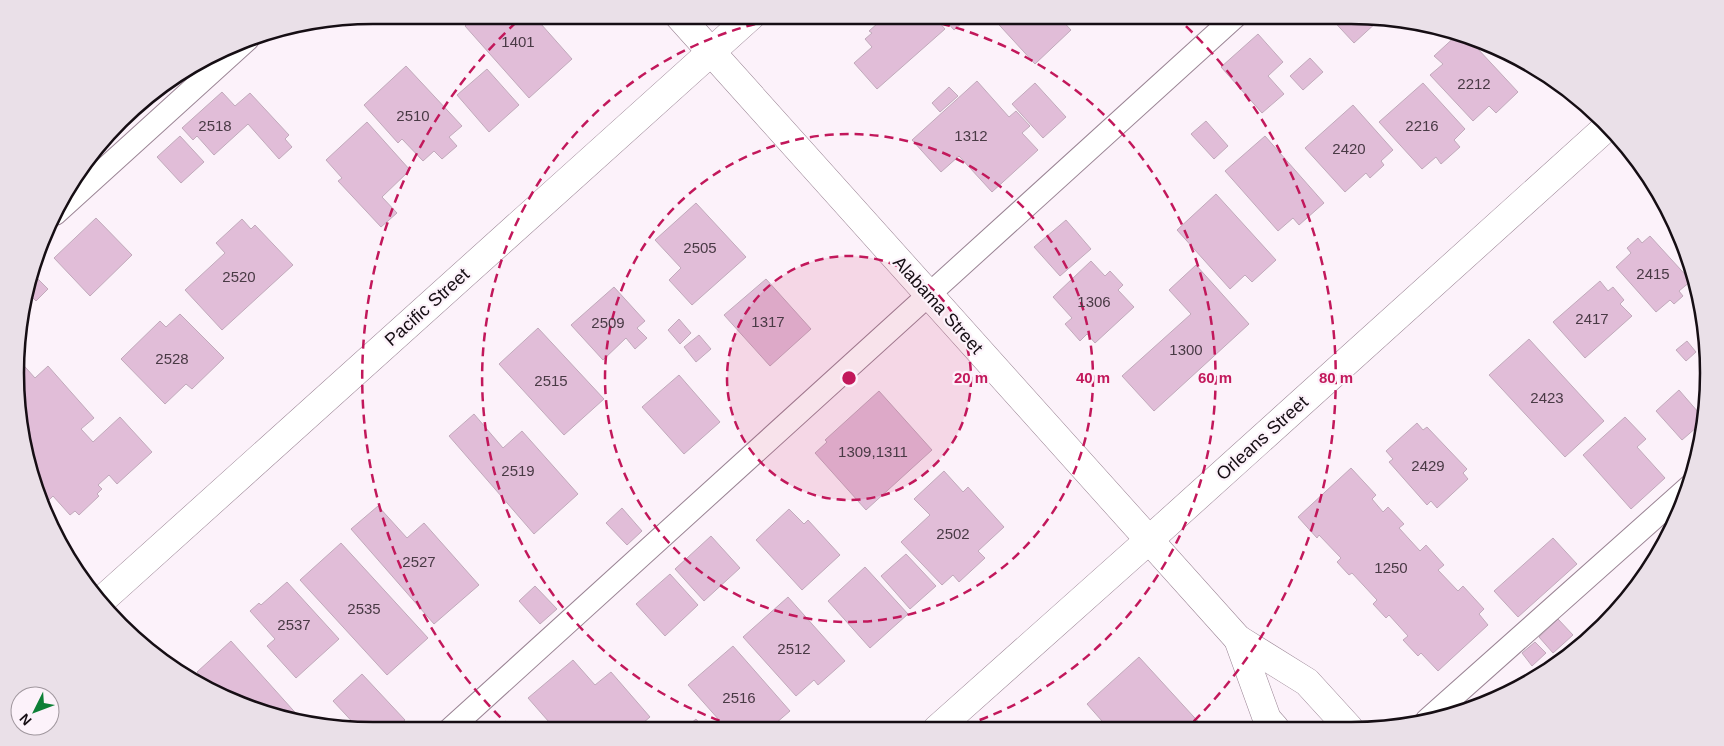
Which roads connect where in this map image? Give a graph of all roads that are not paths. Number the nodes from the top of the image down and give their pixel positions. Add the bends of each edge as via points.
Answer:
1 (686, 24) edge
2 (742, 24) edge
3 (1227, 24) edge
4 (711, 52) junction
5 (232, 53) edge
6 (1603, 131) edge
7 (69, 202) edge
8 (929, 295) junction
9 (1678, 497) edge
10 (1149, 540) junction
11 (105, 597) edge
12 (1238, 639) junction
13 (1437, 711) edge
14 (458, 722) edge
15 (946, 722) edge
16 (1270, 722) edge
17 (1344, 722) edge

1 - 4 street, Alabama Street
2 - 4 street, Pacific Street
3 - 8 lane
4 - 8 street, Alabama Street
4 - 11 street, Pacific Street
5 - 7 lane
6 - 10 street, Orleans Street
8 - 10 street, Alabama Street
8 - 14 lane
9 - 13 lane
10 - 12 street, Alabama Street
10 - 15 street, Orleans Street
12 - 16 street, Alabama Street
12 - 17 street, Alabama Street via 1307,682

